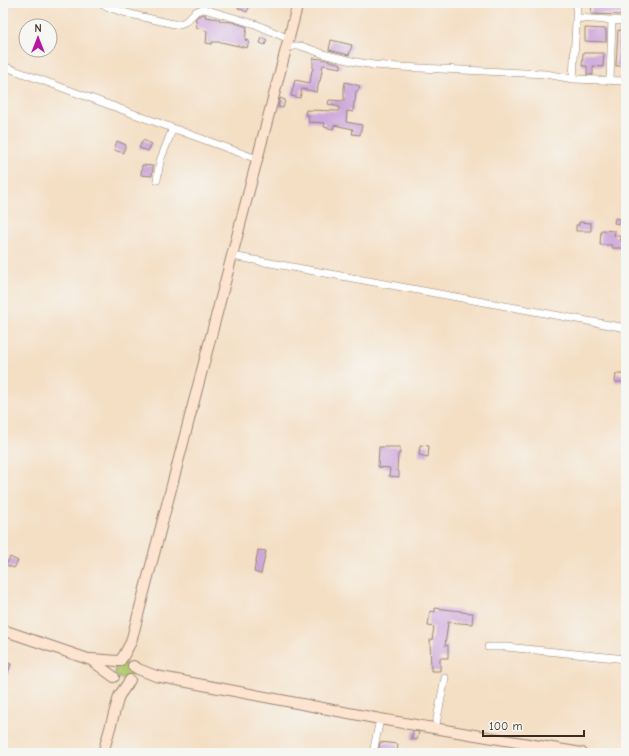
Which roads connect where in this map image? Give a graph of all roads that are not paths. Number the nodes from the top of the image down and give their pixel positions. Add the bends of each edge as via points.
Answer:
1 (99, 3) edge
2 (298, 3) edge
3 (577, 3) edge
4 (576, 18) junction
5 (612, 20) junction
6 (626, 21) edge
7 (287, 44) junction
8 (3, 66) edge
9 (573, 79) junction
10 (610, 80) junction
11 (626, 81) edge
12 (173, 128) junction
13 (257, 159) junction
14 (157, 180) dead end
15 (232, 256) junction
16 (626, 328) edge
17 (3, 630) edge
18 (131, 642) junction
19 (488, 648) dead end
20 (85, 658) junction
21 (626, 659) edge
22 (119, 661) junction
23 (133, 666) junction
24 (156, 676) junction
25 (114, 677) junction
26 (445, 678) dead end
27 (130, 680) junction
28 (117, 702) junction
29 (380, 719) junction
30 (435, 729) junction
31 (103, 753) edge
32 (373, 753) edge
33 (582, 753) edge

1 - 7 street via 123,13 180,25 204,9 255,24
2 - 7 main road
3 - 4 street
4 - 5 street
4 - 9 street
5 - 6 street
5 - 10 street
7 - 9 street via 374,65 546,74
7 - 13 main road
8 - 12 street
9 - 10 street
10 - 11 street
12 - 13 street
12 - 14 street via 160,161
13 - 15 main road
15 - 16 street
15 - 18 main road
17 - 20 main road
18 - 22 main road
18 - 23 main road
19 - 21 street via 506,647
20 - 22 main road
20 - 25 main road
22 - 23 main road via 127,661
22 - 25 main road via 112,671
23 - 24 main road
23 - 27 main road via 134,673
24 - 27 main road via 135,677
24 - 29 main road
25 - 27 main road via 120,682
25 - 28 main road
26 - 30 street
27 - 28 main road
28 - 31 main road
29 - 30 main road
29 - 32 street
30 - 33 main road

